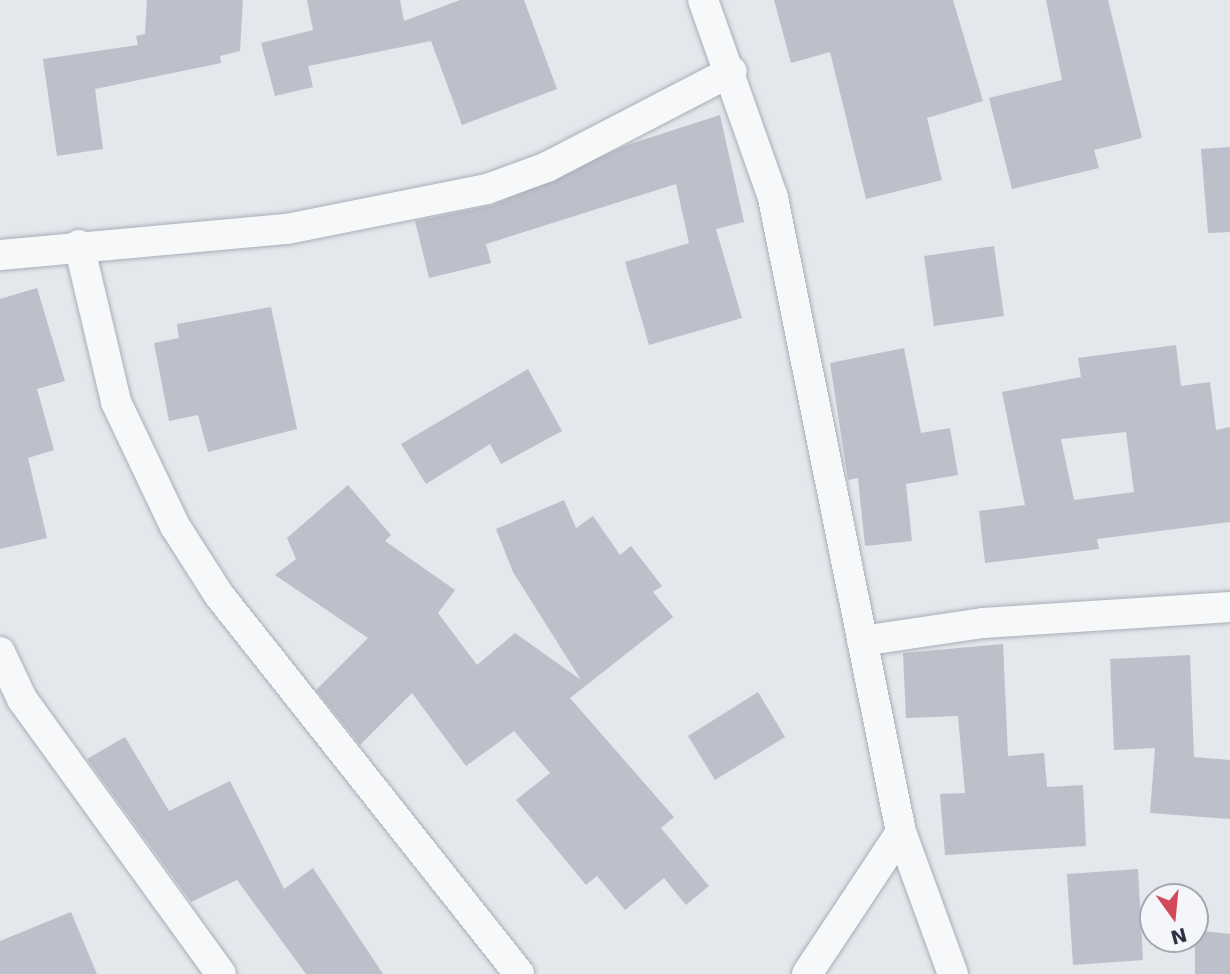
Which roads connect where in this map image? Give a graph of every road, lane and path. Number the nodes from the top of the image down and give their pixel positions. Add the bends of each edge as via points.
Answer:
1 (703, 0) edge
2 (732, 71) junction
3 (79, 245) junction
4 (0, 256) edge
5 (1230, 607) edge
6 (862, 641) junction
7 (0, 652) edge
8 (901, 832) junction
9 (221, 974) edge
10 (519, 974) edge
11 (807, 974) edge
12 (953, 974) edge

1 - 2 street
2 - 3 street via 547,167 487,190 288,229
2 - 6 street via 797,292
3 - 4 street
3 - 10 street via 116,402 175,526 219,595
5 - 6 street via 982,623
6 - 8 street
7 - 9 street via 22,699
8 - 11 street
8 - 12 street

